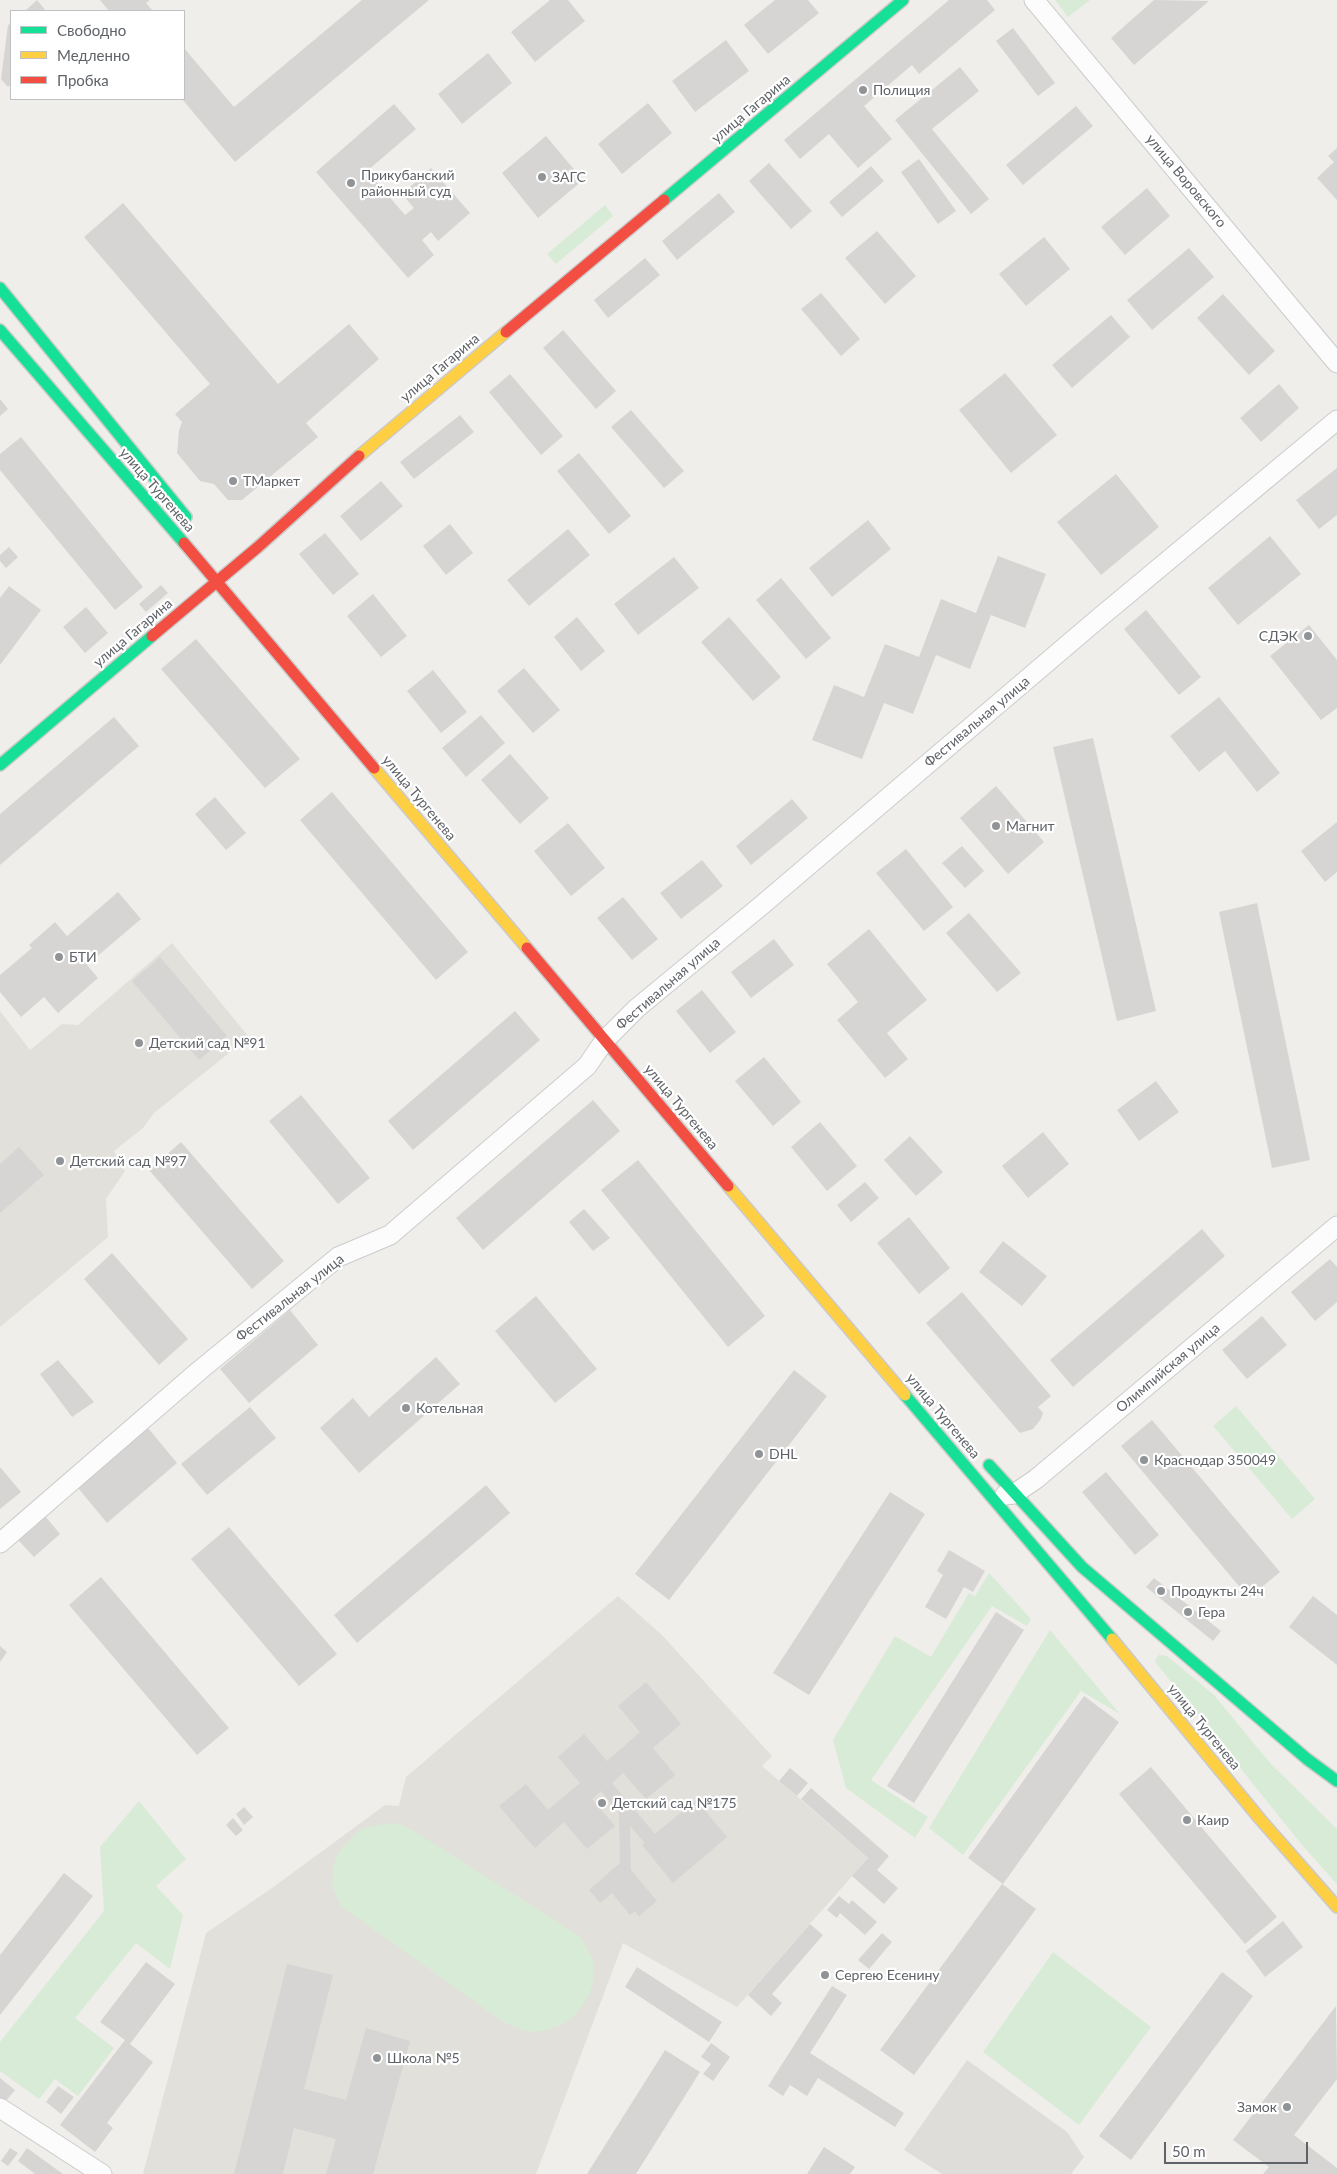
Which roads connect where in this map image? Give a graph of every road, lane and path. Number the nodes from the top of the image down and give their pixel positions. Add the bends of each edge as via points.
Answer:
1 (903, 0) edge
2 (1034, 0) edge
3 (0, 288) edge
4 (0, 330) edge
5 (1337, 363) edge
6 (1337, 420) edge
7 (191, 523) dead end
8 (228, 566) junction
9 (240, 581) dead end
10 (216, 582) junction
11 (0, 765) edge
12 (615, 1031) junction
13 (1337, 1226) edge
14 (983, 1457) dead end
15 (1014, 1494) junction
16 (992, 1498) junction
17 (0, 1543) edge
18 (1159, 1645) dead end
19 (1182, 1650) junction
20 (1147, 1665) dead end
21 (1153, 1689) junction
22 (1337, 1781) edge
23 (1337, 1906) edge
24 (0, 2108) edge
25 (102, 2174) edge

1 - 8 main road, улица Гагарина
2 - 5 street, улица Воровского
3 - 7 main road, улица Тургенева
4 - 10 main road, улица Тургенева
6 - 12 street, Фестивальная улица
8 - 9 main road
8 - 10 main road, улица Гагарина
10 - 11 main road, улица Гагарина
10 - 12 main road, улица Тургенева
12 - 16 main road, улица Тургенева
12 - 17 street, Фестивальная улица via 586,1066 390,1235 338,1257 200,1370
13 - 15 street, Олимпийская улица via 1036,1479
14 - 15 main road, улица Тургенева
15 - 16 street, Олимпийская улица
15 - 19 main road, улица Тургенева via 1082,1567
16 - 21 main road, улица Тургенева
18 - 19 main road
19 - 22 main road, улица Тургенева via 1307,1759
20 - 21 main road
21 - 23 main road, улица Тургенева
24 - 25 street

